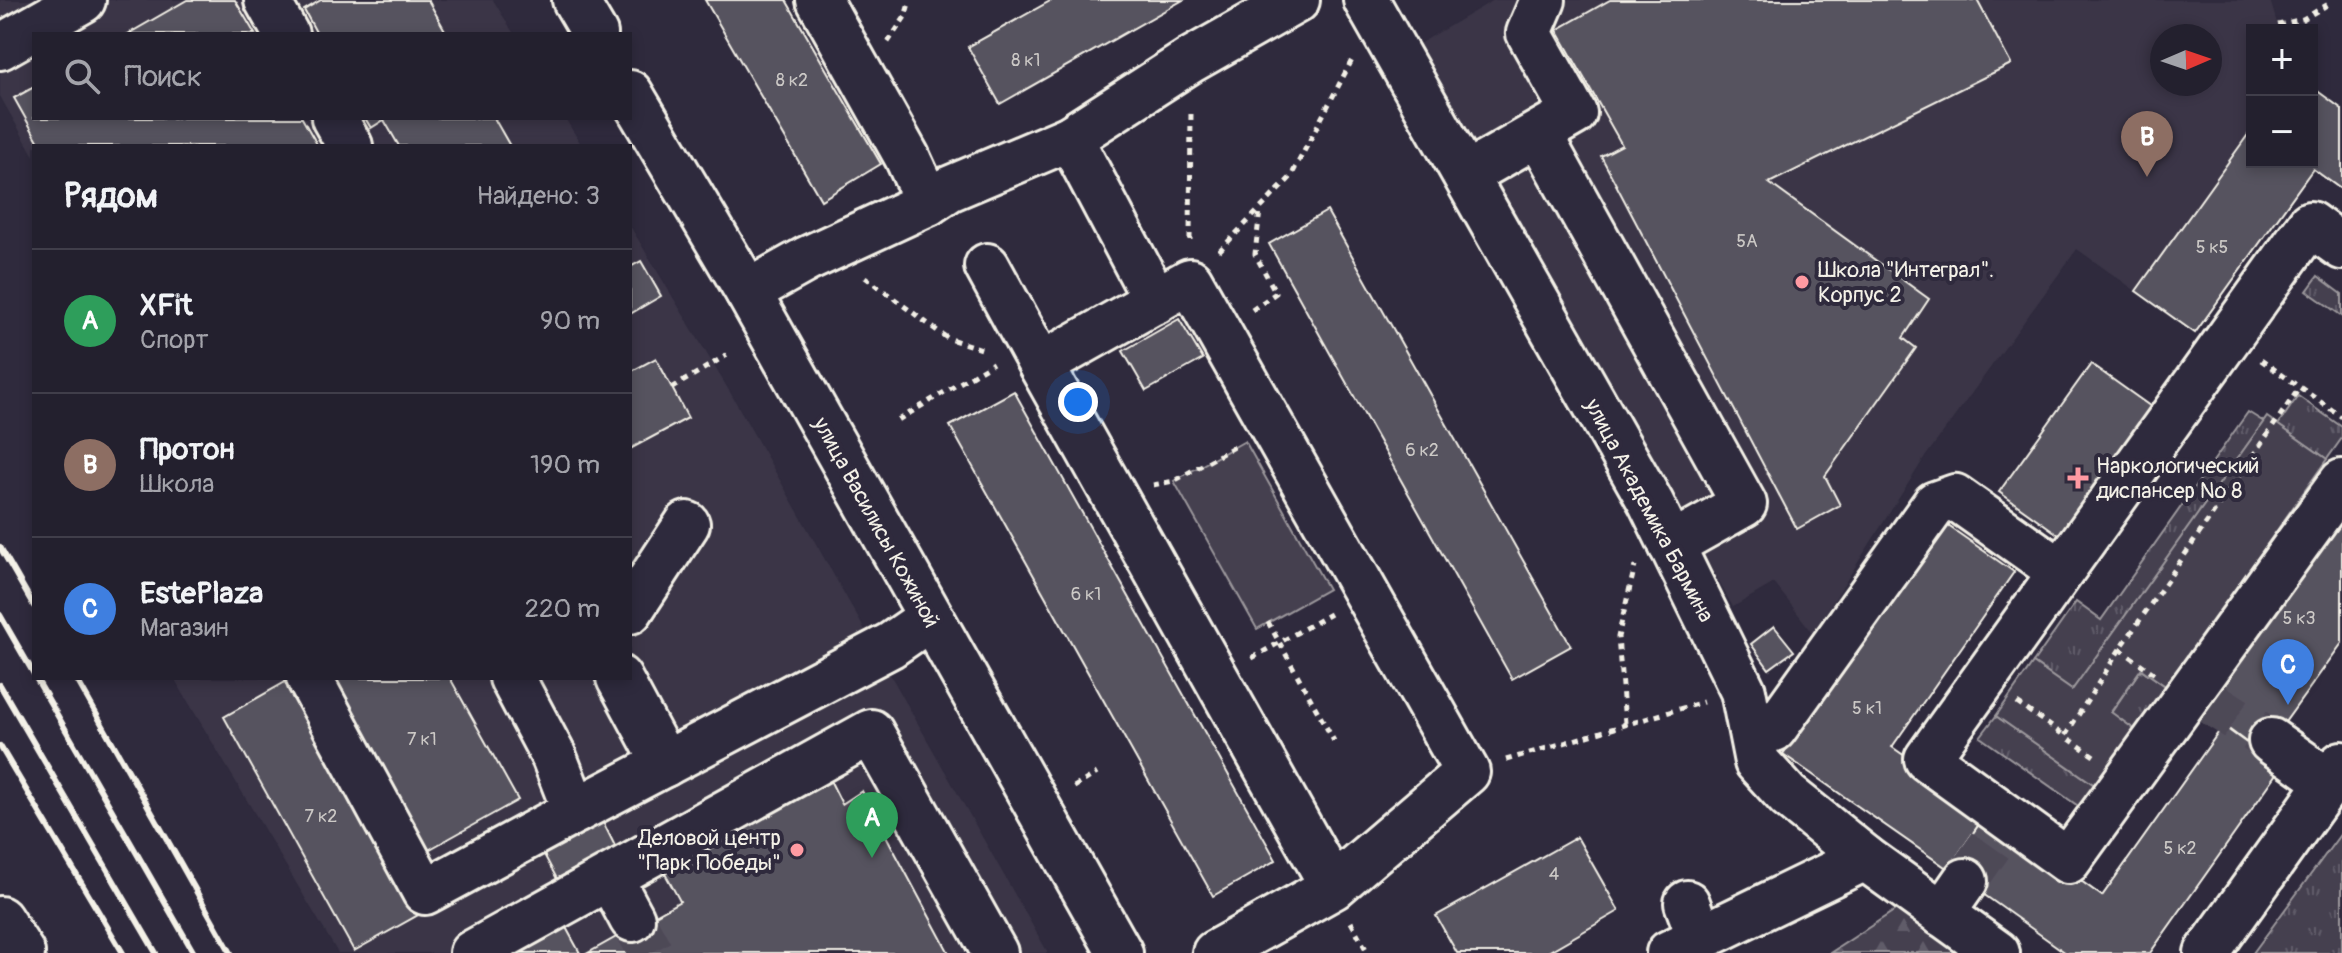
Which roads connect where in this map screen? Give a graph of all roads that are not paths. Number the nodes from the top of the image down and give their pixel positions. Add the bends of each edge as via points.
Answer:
1 (83, 0) edge
2 (267, 0) edge
3 (575, 0) edge
4 (819, 0) edge
5 (1297, 0) edge
6 (1366, 0) edge
7 (1543, 0) edge
8 (285, 32) edge
9 (594, 32) edge
10 (0, 47) edge
11 (632, 96) edge
12 (335, 120) edge
13 (1539, 134) junction
14 (1070, 138) junction
15 (349, 144) edge
16 (1466, 175) junction
17 (928, 203) junction
18 (2342, 247) edge
19 (987, 266) dead end
20 (1173, 291) junction
21 (748, 292) junction
22 (1025, 354) junction
23 (2342, 482) edge
24 (687, 524) dead end
25 (1671, 545) junction
26 (2060, 571) junction
27 (632, 608) edge
28 (930, 618) junction
29 (310, 680) edge
30 (513, 680) edge
31 (620, 680) edge
32 (1748, 712) junction
33 (2271, 741) tunnel mouth
34 (665, 764) junction
35 (2336, 773) edge
36 (575, 811) junction
37 (1865, 858) junction
38 (610, 878) junction
39 (1333, 887) junction
40 (0, 919) edge
41 (632, 919) tunnel mouth
42 (1685, 931) edge
43 (22, 953) edge
44 (472, 953) edge
45 (995, 953) edge
46 (1120, 953) edge
47 (1215, 953) edge
48 (1997, 953) edge
49 (2207, 953) edge

1 - 10 street
2 - 8 street
3 - 9 street
4 - 17 street
5 - 14 street
6 - 16 street, улица Академика Бармина
7 - 13 street via 1529,33 1574,113
11 - 21 street, улица Василисы Кожиной
12 - 15 street
13 - 16 street
13 - 25 street via 1744,504
14 - 17 street
14 - 20 street
16 - 25 street, улица Академика Бармина
17 - 21 street
18 - 26 street via 2310,224
19 - 22 street
20 - 22 street
20 - 39 street via 1220,334 1467,772
21 - 28 street, улица Василисы Кожиной
22 - 39 street via 1113,494
23 - 26 street via 2068,861 2008,823 1927,759
24 - 27 street
25 - 32 street, улица Академика Бармина
26 - 32 street via 1955,497 1935,504 1774,729
28 - 34 street via 891,645
28 - 46 street, улица Василисы Кожиной
29 - 36 street via 425,892
30 - 36 street via 554,757
31 - 34 street
32 - 37 street, улица Академика Бармина via 1757,762
33 - 35 street
34 - 36 street
35 - 49 street
37 - 42 street
37 - 48 street, улица Академика Бармина via 1954,897
38 - 41 street
38 - 44 street
38 - 45 street via 871,732
39 - 47 street
40 - 43 street

